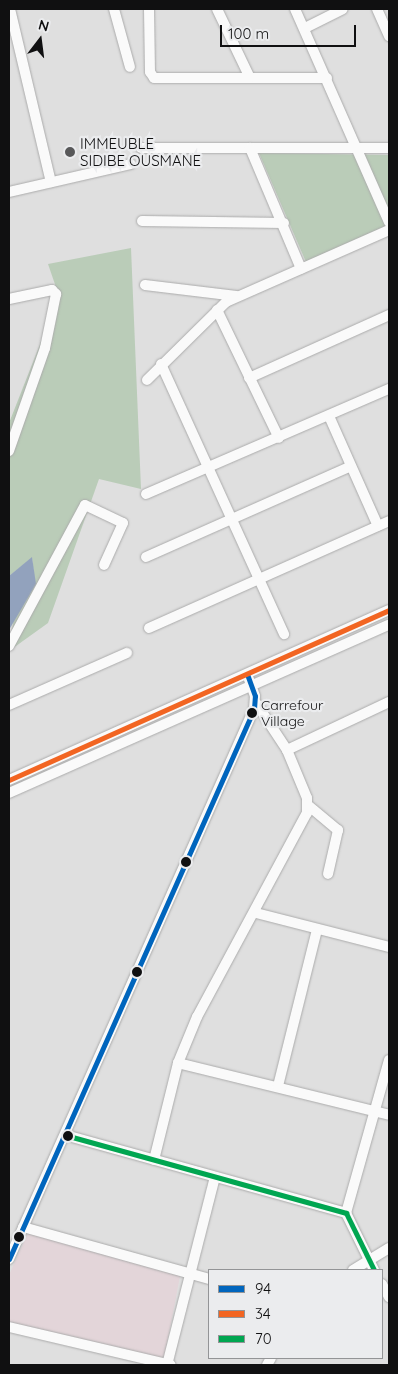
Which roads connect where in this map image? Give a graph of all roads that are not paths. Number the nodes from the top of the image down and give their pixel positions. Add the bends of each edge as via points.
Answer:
1 (10, 9) edge
2 (114, 9) edge
3 (149, 9) edge
4 (217, 9) edge
5 (295, 9) edge
6 (343, 9) edge
7 (377, 9) edge
8 (305, 28) junction
9 (389, 36) edge
10 (130, 67) dead end
11 (250, 78) junction
12 (327, 78) junction
13 (141, 148) dead end
14 (250, 148) junction
15 (389, 148) edge
16 (358, 149) junction
17 (131, 164) dead end
18 (52, 182) junction
19 (9, 192) edge
20 (142, 222) dead end
21 (389, 222) edge
22 (284, 223) junction
23 (389, 230) edge
24 (302, 269) junction
25 (145, 286) dead end
26 (236, 296) junction
27 (9, 299) edge
28 (217, 310) junction
29 (389, 315) edge
30 (161, 364) junction
31 (249, 378) junction
32 (147, 380) dead end
33 (389, 389) edge
34 (329, 416) junction
35 (279, 438) junction
36 (9, 450) edge
37 (209, 466) junction
38 (351, 466) junction
39 (146, 494) dead end
40 (232, 520) junction
41 (389, 521) edge
42 (378, 526) junction
43 (146, 557) dead end
44 (104, 565) dead end
45 (259, 579) junction
46 (389, 610) edge
47 (389, 627) edge
48 (149, 628) dead end
49 (284, 634) dead end
50 (9, 646) edge
51 (127, 653) dead end
52 (249, 679) junction
53 (389, 702) edge
54 (256, 704) junction
55 (9, 705) edge
56 (287, 750) junction
57 (9, 780) edge
58 (9, 793) edge
59 (308, 806) junction
60 (328, 874) dead end
61 (256, 913) junction
62 (317, 930) junction
63 (389, 947) edge
64 (389, 1060) edge
65 (178, 1063) junction
66 (278, 1086) junction
67 (376, 1111) junction
68 (389, 1115) edge
69 (64, 1135) junction
70 (154, 1160) junction
71 (214, 1177) junction
72 (346, 1213) junction
73 (23, 1227) junction
74 (389, 1248) edge
75 (9, 1259) edge
76 (368, 1260) junction
77 (355, 1269) edge
78 (373, 1269) edge
79 (190, 1274) junction
80 (208, 1279) edge
81 (383, 1286) edge
82 (389, 1297) edge
83 (9, 1327) edge
84 (169, 1365) edge

1 - 18 street
2 - 10 street
3 - 11 street via 150,72 154,78
4 - 11 street
5 - 8 street
6 - 8 street
7 - 9 street
8 - 12 street
11 - 12 street
12 - 16 street
13 - 14 street
14 - 16 street
14 - 22 street
15 - 16 street
16 - 21 street
17 - 18 street
18 - 19 street
20 - 22 street
22 - 24 street
23 - 24 street
24 - 26 street
25 - 26 street
26 - 28 street
27 - 36 street via 52,290 56,294 45,348
28 - 30 street
28 - 31 street
29 - 31 street
30 - 32 street
30 - 37 street
31 - 35 street
33 - 34 street
34 - 35 street
34 - 38 street
35 - 37 street
37 - 39 street
37 - 40 street
38 - 40 street
38 - 42 street
40 - 43 street
40 - 45 street
41 - 42 street
42 - 45 street
44 - 50 street via 123,523 85,504
45 - 48 street
45 - 49 street
46 - 52 street
47 - 52 street
51 - 55 street
52 - 54 street
52 - 57 street
52 - 58 street
53 - 56 street
54 - 56 street
54 - 69 street
56 - 59 street
59 - 60 street via 338,830
59 - 61 street
61 - 62 street
61 - 65 street via 197,1017
62 - 63 street
62 - 66 street
64 - 67 street
65 - 66 street
65 - 70 street
66 - 67 street
67 - 68 street
67 - 72 street
69 - 70 street
69 - 73 street
70 - 71 street
71 - 72 street
71 - 79 street
72 - 76 street
73 - 75 street
73 - 79 street
74 - 76 street
76 - 77 street
76 - 78 street
79 - 80 street
79 - 84 street
81 - 82 street
83 - 84 street

